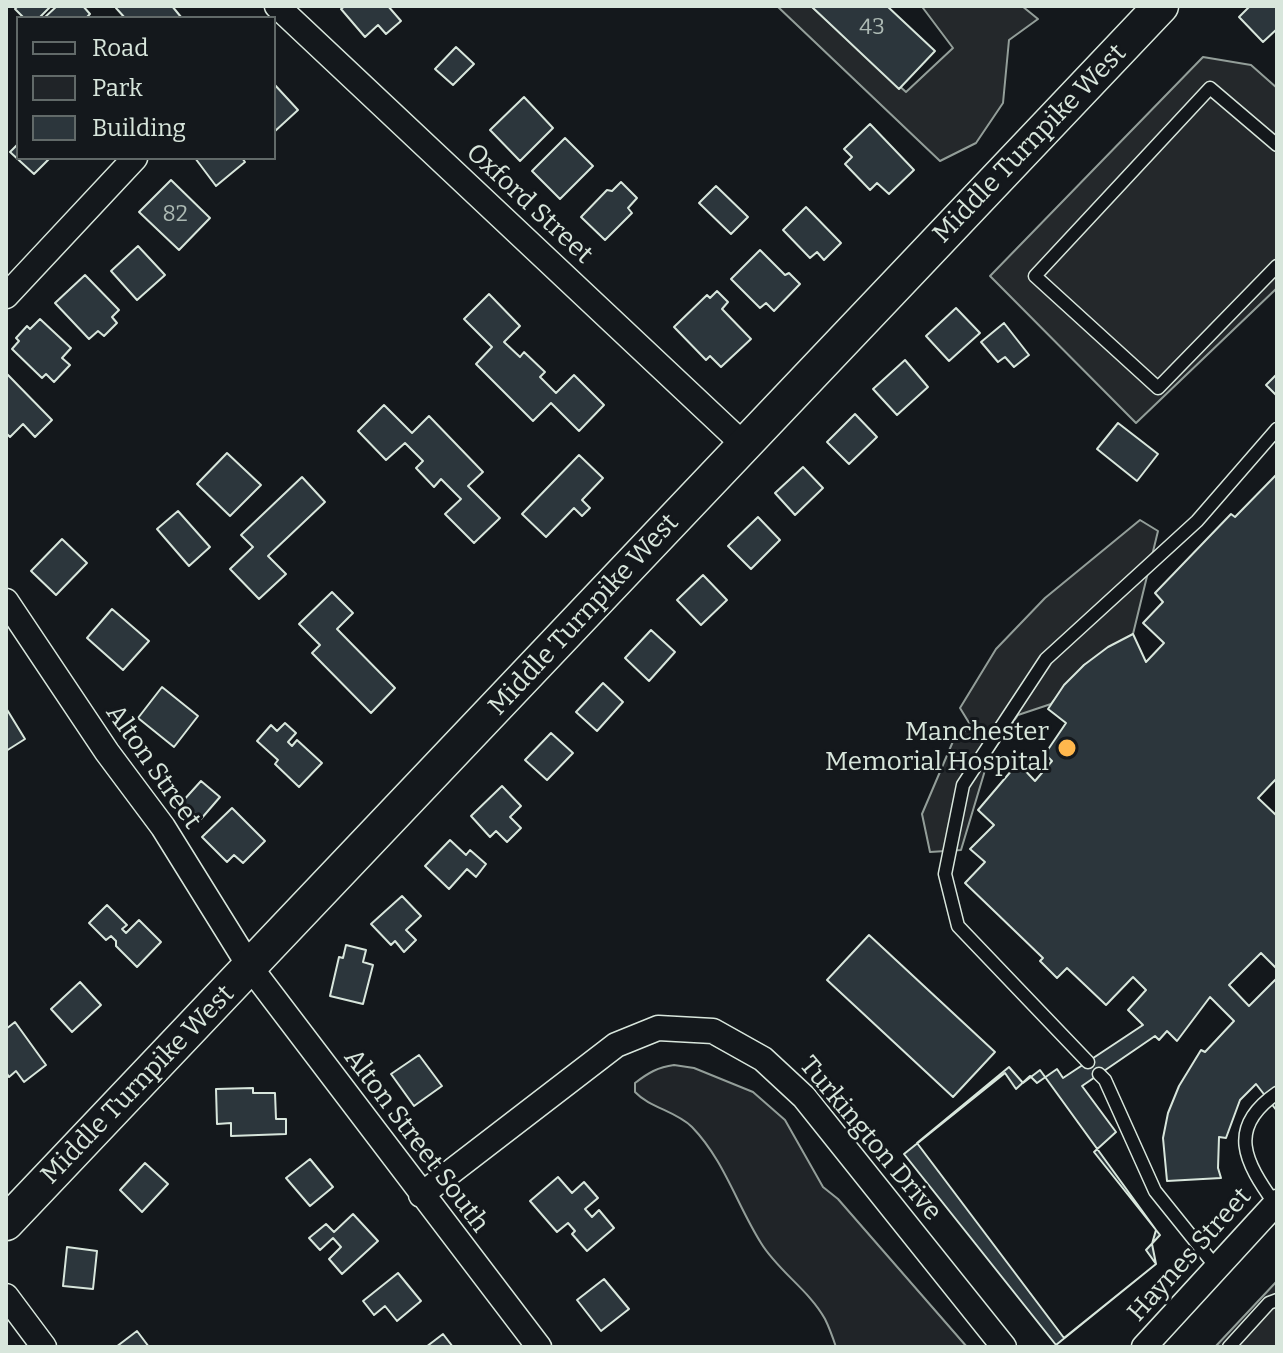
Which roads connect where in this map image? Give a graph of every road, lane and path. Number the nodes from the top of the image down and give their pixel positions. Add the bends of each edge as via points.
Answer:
1 (278, 6) edge
2 (1161, 6) edge
3 (1277, 145) edge
4 (133, 160) edge
5 (1277, 266) edge
6 (6, 296) edge
7 (1277, 429) edge
8 (743, 444) junction
9 (6, 601) edge
10 (250, 967) junction
11 (1088, 1062) dead end
12 (1099, 1074) dead end
13 (1277, 1093) edge
14 (421, 1195) junction
15 (1276, 1203) edge
16 (6, 1223) edge
17 (1216, 1267) junction
18 (6, 1296) edge
19 (1277, 1300) edge
20 (44, 1347) edge
21 (539, 1347) edge
22 (1004, 1347) edge
23 (1144, 1347) edge
24 (1229, 1347) edge

1 - 8 street, Oxford Street
2 - 8 main road, Middle Turnpike West
3 - 5 lane via 1210,88 1035,276 1158,388
4 - 6 street
7 - 11 lane via 1197,521 1046,659 963,785 945,874 958,926
8 - 10 main road, Middle Turnpike West
9 - 10 street, Alton Street via 163,827
10 - 14 street, Alton Street South
10 - 16 main road, Middle Turnpike West
12 - 17 lane via 1155,1191
13 - 15 lane via 1256,1111 1244,1133 1255,1176
14 - 21 street, Alton Street South
14 - 22 street, Turkington Drive via 616,1045 658,1028 713,1031 763,1059 804,1097
15 - 17 street, Haynes Street
17 - 23 street, Haynes Street
18 - 20 street
19 - 24 lane

